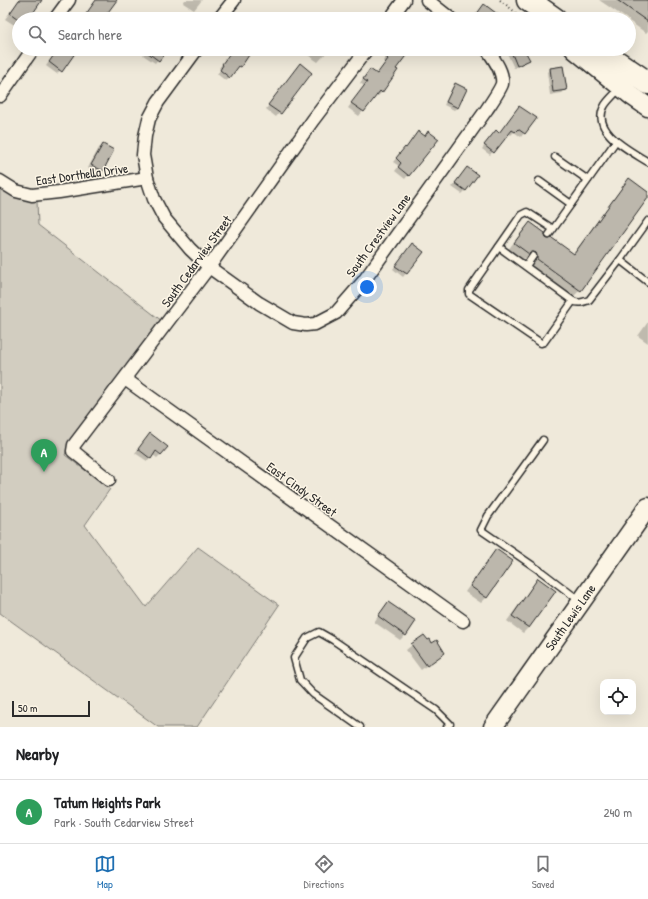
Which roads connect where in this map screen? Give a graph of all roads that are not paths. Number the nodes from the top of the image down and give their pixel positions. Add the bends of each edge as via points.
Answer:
1 (69, 0) edge
2 (234, 0) edge
3 (404, 0) edge
4 (427, 0) edge
5 (518, 0) edge
6 (528, 0) edge
7 (60, 12) edge
8 (225, 12) edge
9 (395, 12) edge
10 (443, 12) edge
11 (532, 12) edge
12 (545, 12) edge
13 (28, 56) edge
14 (192, 56) edge
15 (362, 56) edge
16 (491, 56) edge
17 (583, 56) edge
18 (608, 56) edge
19 (648, 83) edge
20 (621, 87) junction
21 (0, 96) edge
22 (648, 107) edge
23 (616, 141) junction
24 (555, 157) dead end
25 (648, 162) edge
26 (147, 178) junction
27 (588, 180) junction
28 (0, 181) edge
29 (539, 181) dead end
30 (571, 204) junction
31 (648, 220) edge
32 (553, 229) junction
33 (642, 229) junction
34 (648, 234) edge
35 (549, 235) dead end
36 (499, 247) junction
37 (533, 256) dead end
38 (620, 260) junction
39 (526, 266) junction
40 (209, 267) junction
41 (648, 282) edge
42 (573, 301) junction
43 (125, 379) junction
44 (543, 440) dead end
45 (109, 480) dead end
46 (648, 507) edge
47 (581, 602) junction
48 (463, 621) dead end
49 (360, 727) edge
50 (447, 727) edge
51 (493, 727) edge

1 - 7 street
2 - 8 street
3 - 9 street
4 - 10 street
5 - 11 street
6 - 12 highway
13 - 21 street
14 - 26 street, South Crestview Lane via 149,118 143,155
15 - 40 street, South Cedarview Street
16 - 40 street, South Crestview Lane via 501,74 502,84 490,104 363,282 336,313 315,324 292,323
17 - 20 street
18 - 19 highway
20 - 22 street
20 - 23 lane via 604,106 601,119 604,130
23 - 25 lane
23 - 27 lane
24 - 27 lane
26 - 28 street, East Dorthella Drive via 32,195 16,191
26 - 40 street, South Crestview Lane via 164,218
27 - 30 lane
29 - 30 lane
30 - 32 lane
31 - 33 lane
32 - 35 lane
32 - 36 lane via 527,212 521,215
33 - 34 lane
33 - 38 lane
36 - 39 lane
36 - 42 lane via 469,290 469,294 541,343
37 - 39 lane
38 - 41 lane
38 - 42 lane via 589,300 577,303
39 - 42 lane
40 - 43 street, South Cedarview Street
43 - 45 street, South Cedarview Street via 74,445 73,451
43 - 48 street, East Cindy Street
44 - 47 lane via 488,516 481,530
46 - 47 street, South Lewis Lane
47 - 51 street, South Lewis Lane
49 - 50 lane via 313,694 300,680 294,658 307,638 319,632 333,640 436,710 450,724

